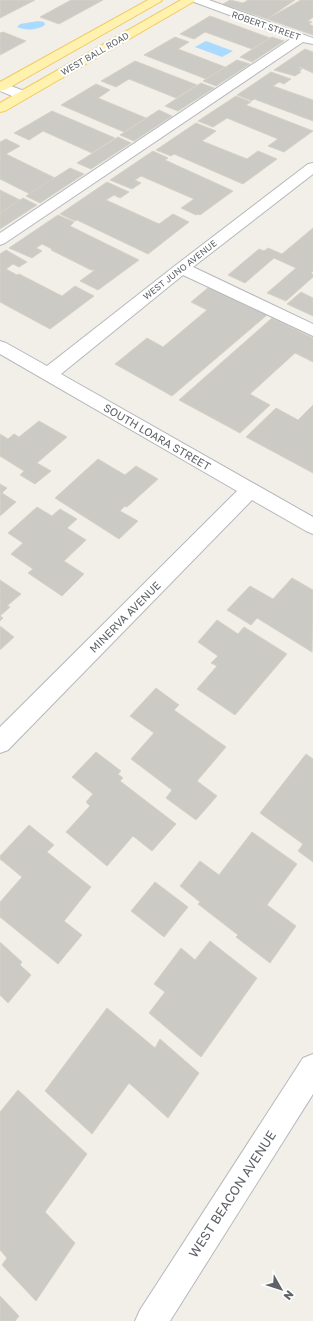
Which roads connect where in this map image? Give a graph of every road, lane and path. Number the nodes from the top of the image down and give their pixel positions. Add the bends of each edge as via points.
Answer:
1 (156, 0) edge
2 (189, 0) edge
3 (198, 0) edge
4 (307, 40) edge
5 (0, 87) edge
6 (22, 96) junction
7 (0, 108) edge
8 (313, 167) edge
9 (0, 240) edge
10 (182, 268) junction
11 (313, 331) edge
12 (4, 355) edge
13 (48, 374) junction
14 (250, 490) junction
15 (313, 526) edge
16 (0, 743) edge
17 (313, 1068) edge
18 (152, 1321) edge

1 - 5 main road, WEST BALL ROAD
2 - 6 main road, WEST BALL ROAD
3 - 4 street, ROBERT STREET
4 - 9 street
5 - 6 street
6 - 7 main road, WEST BALL ROAD
8 - 10 street, WEST JUNO AVENUE
10 - 11 street
10 - 13 street, WEST JUNO AVENUE
12 - 13 street, SOUTH LOARA STREET
13 - 14 street, SOUTH LOARA STREET
14 - 15 street, SOUTH LOARA STREET
14 - 16 street, MINERVA AVENUE
17 - 18 street, WEST BEACON AVENUE

